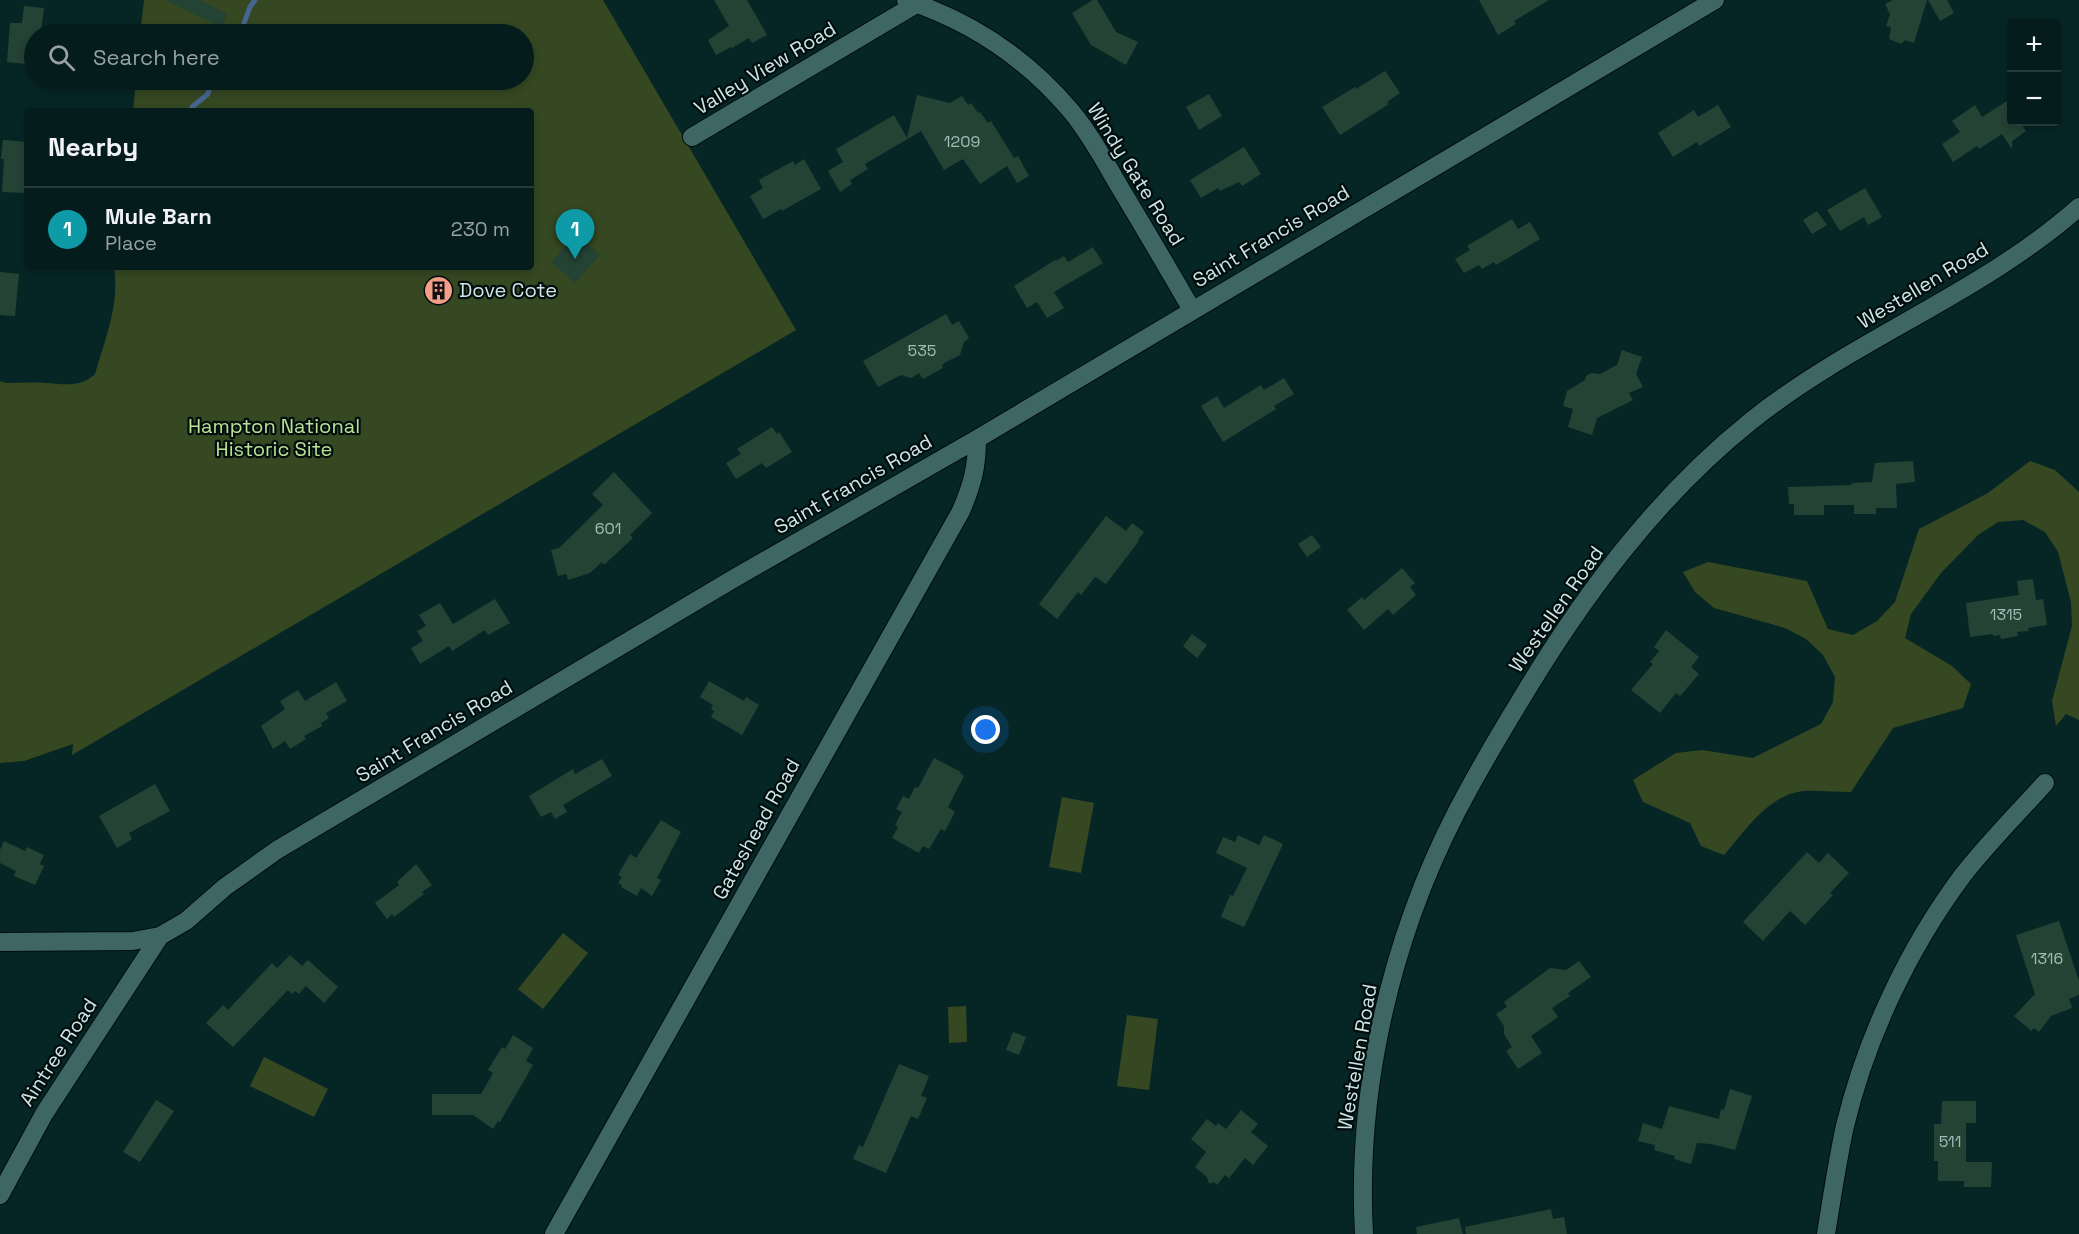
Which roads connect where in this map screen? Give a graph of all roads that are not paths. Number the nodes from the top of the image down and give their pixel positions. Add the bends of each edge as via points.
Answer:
1 (1715, 0) edge
2 (915, 1) edge
3 (692, 137) dead end
4 (2079, 207) edge
5 (1192, 310) junction
6 (977, 439) junction
7 (2045, 783) dead end
8 (160, 936) junction
9 (0, 942) edge
10 (0, 1195) edge
11 (554, 1234) edge
12 (1364, 1234) edge
13 (1826, 1234) edge

1 - 5 street, Saint Francis Road
2 - 3 street, Valley View Road
2 - 5 street, Windy Gate Road via 974,29 1009,52 1071,111
4 - 12 street, Westellen Road via 2030,247 1807,381 1752,420 1670,498 1585,600 1527,688 1456,813 1420,893 1390,990 1366,1110
5 - 6 street, Saint Francis Road
6 - 8 street, Saint Francis Road via 276,850 186,921
6 - 11 street, Gateshead Road via 976,466 961,511
7 - 13 street via 1964,874 1894,989 1845,1126
8 - 9 street, Saint Francis Road via 133,941
8 - 10 street, Aintree Road via 44,1114

